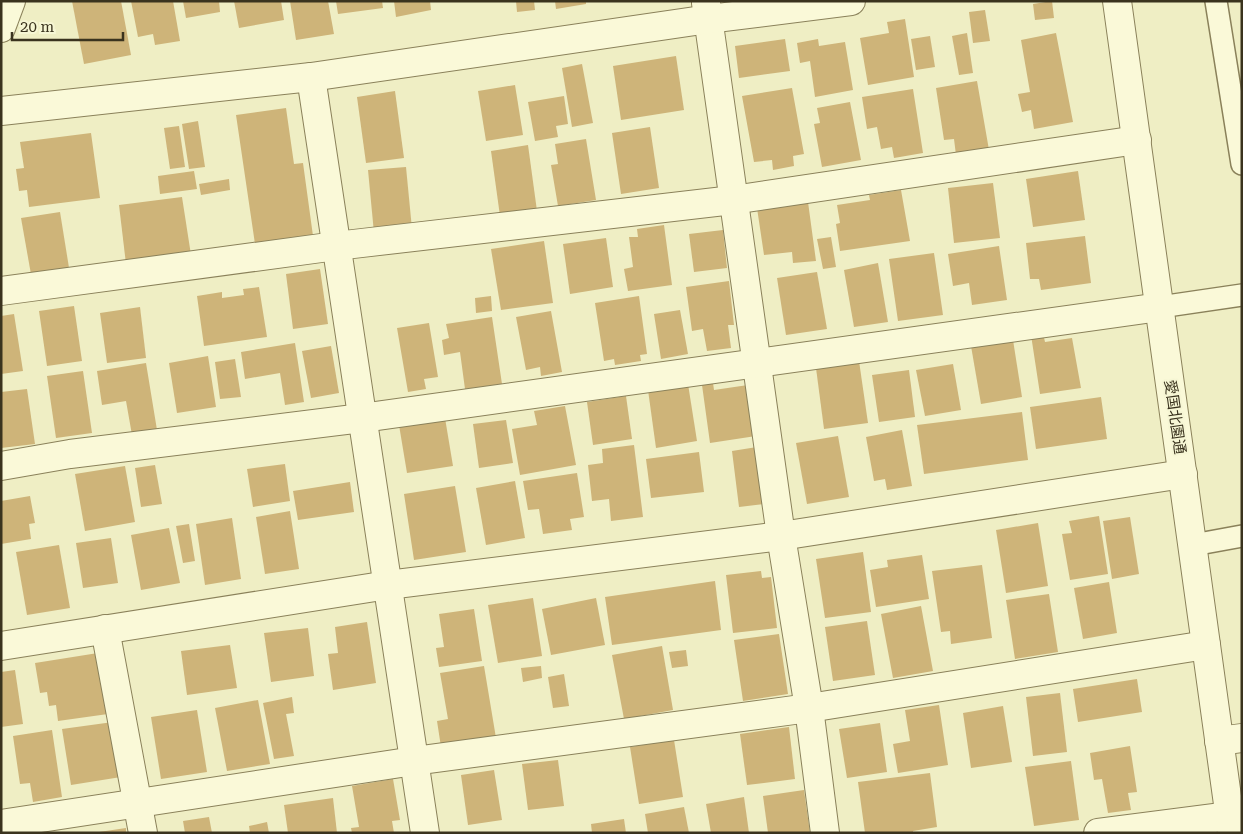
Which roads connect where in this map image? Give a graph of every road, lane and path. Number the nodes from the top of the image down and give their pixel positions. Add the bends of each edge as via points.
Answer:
1 (851, 1) edge
2 (1117, 1) edge
3 (1216, 1) edge
4 (8, 2) edge
5 (708, 10) edge
6 (1, 28) edge
7 (311, 77) junction
8 (1, 111) edge
9 (1137, 140) junction
10 (1242, 164) edge
11 (733, 200) junction
12 (336, 246) junction
13 (1, 291) edge
14 (1242, 295) edge
15 (1160, 307) junction
16 (757, 364) junction
17 (362, 418) junction
18 (1, 466) edge
19 (1182, 474) junction
20 (781, 536) junction
21 (1242, 536) edge
22 (1193, 545) junction
23 (388, 585) junction
24 (106, 629) junction
25 (1206, 645) junction
26 (1, 646) edge
27 (809, 708) junction
28 (1230, 740) edge
29 (414, 761) junction
30 (139, 804) junction
31 (1, 824) edge
32 (1231, 824) edge
33 (143, 833) edge
34 (425, 833) edge
35 (825, 833) edge
36 (1098, 833) edge

1 - 5 street
2 - 9 street, 愛国北園通
3 - 10 lane
4 - 6 street
5 - 7 street
5 - 11 street
7 - 8 street
7 - 12 street
9 - 11 street
9 - 15 street, 愛国北園通
11 - 12 street
11 - 16 street
12 - 13 street
12 - 17 street
14 - 15 lane
15 - 16 street
15 - 19 street, 愛国北園通
16 - 17 street
16 - 20 street
17 - 18 street via 70,454
17 - 23 street
19 - 20 street
19 - 22 street, 愛国北園通
20 - 23 street
20 - 27 street
21 - 22 lane
22 - 25 street, 愛国北園通
23 - 24 street
23 - 29 street
24 - 26 street
24 - 30 street
25 - 27 street
25 - 28 street, 愛国北園通
27 - 29 street
27 - 35 street
28 - 32 street, 愛国北園通
29 - 30 street
29 - 34 street
30 - 31 street
30 - 33 street
32 - 36 street

